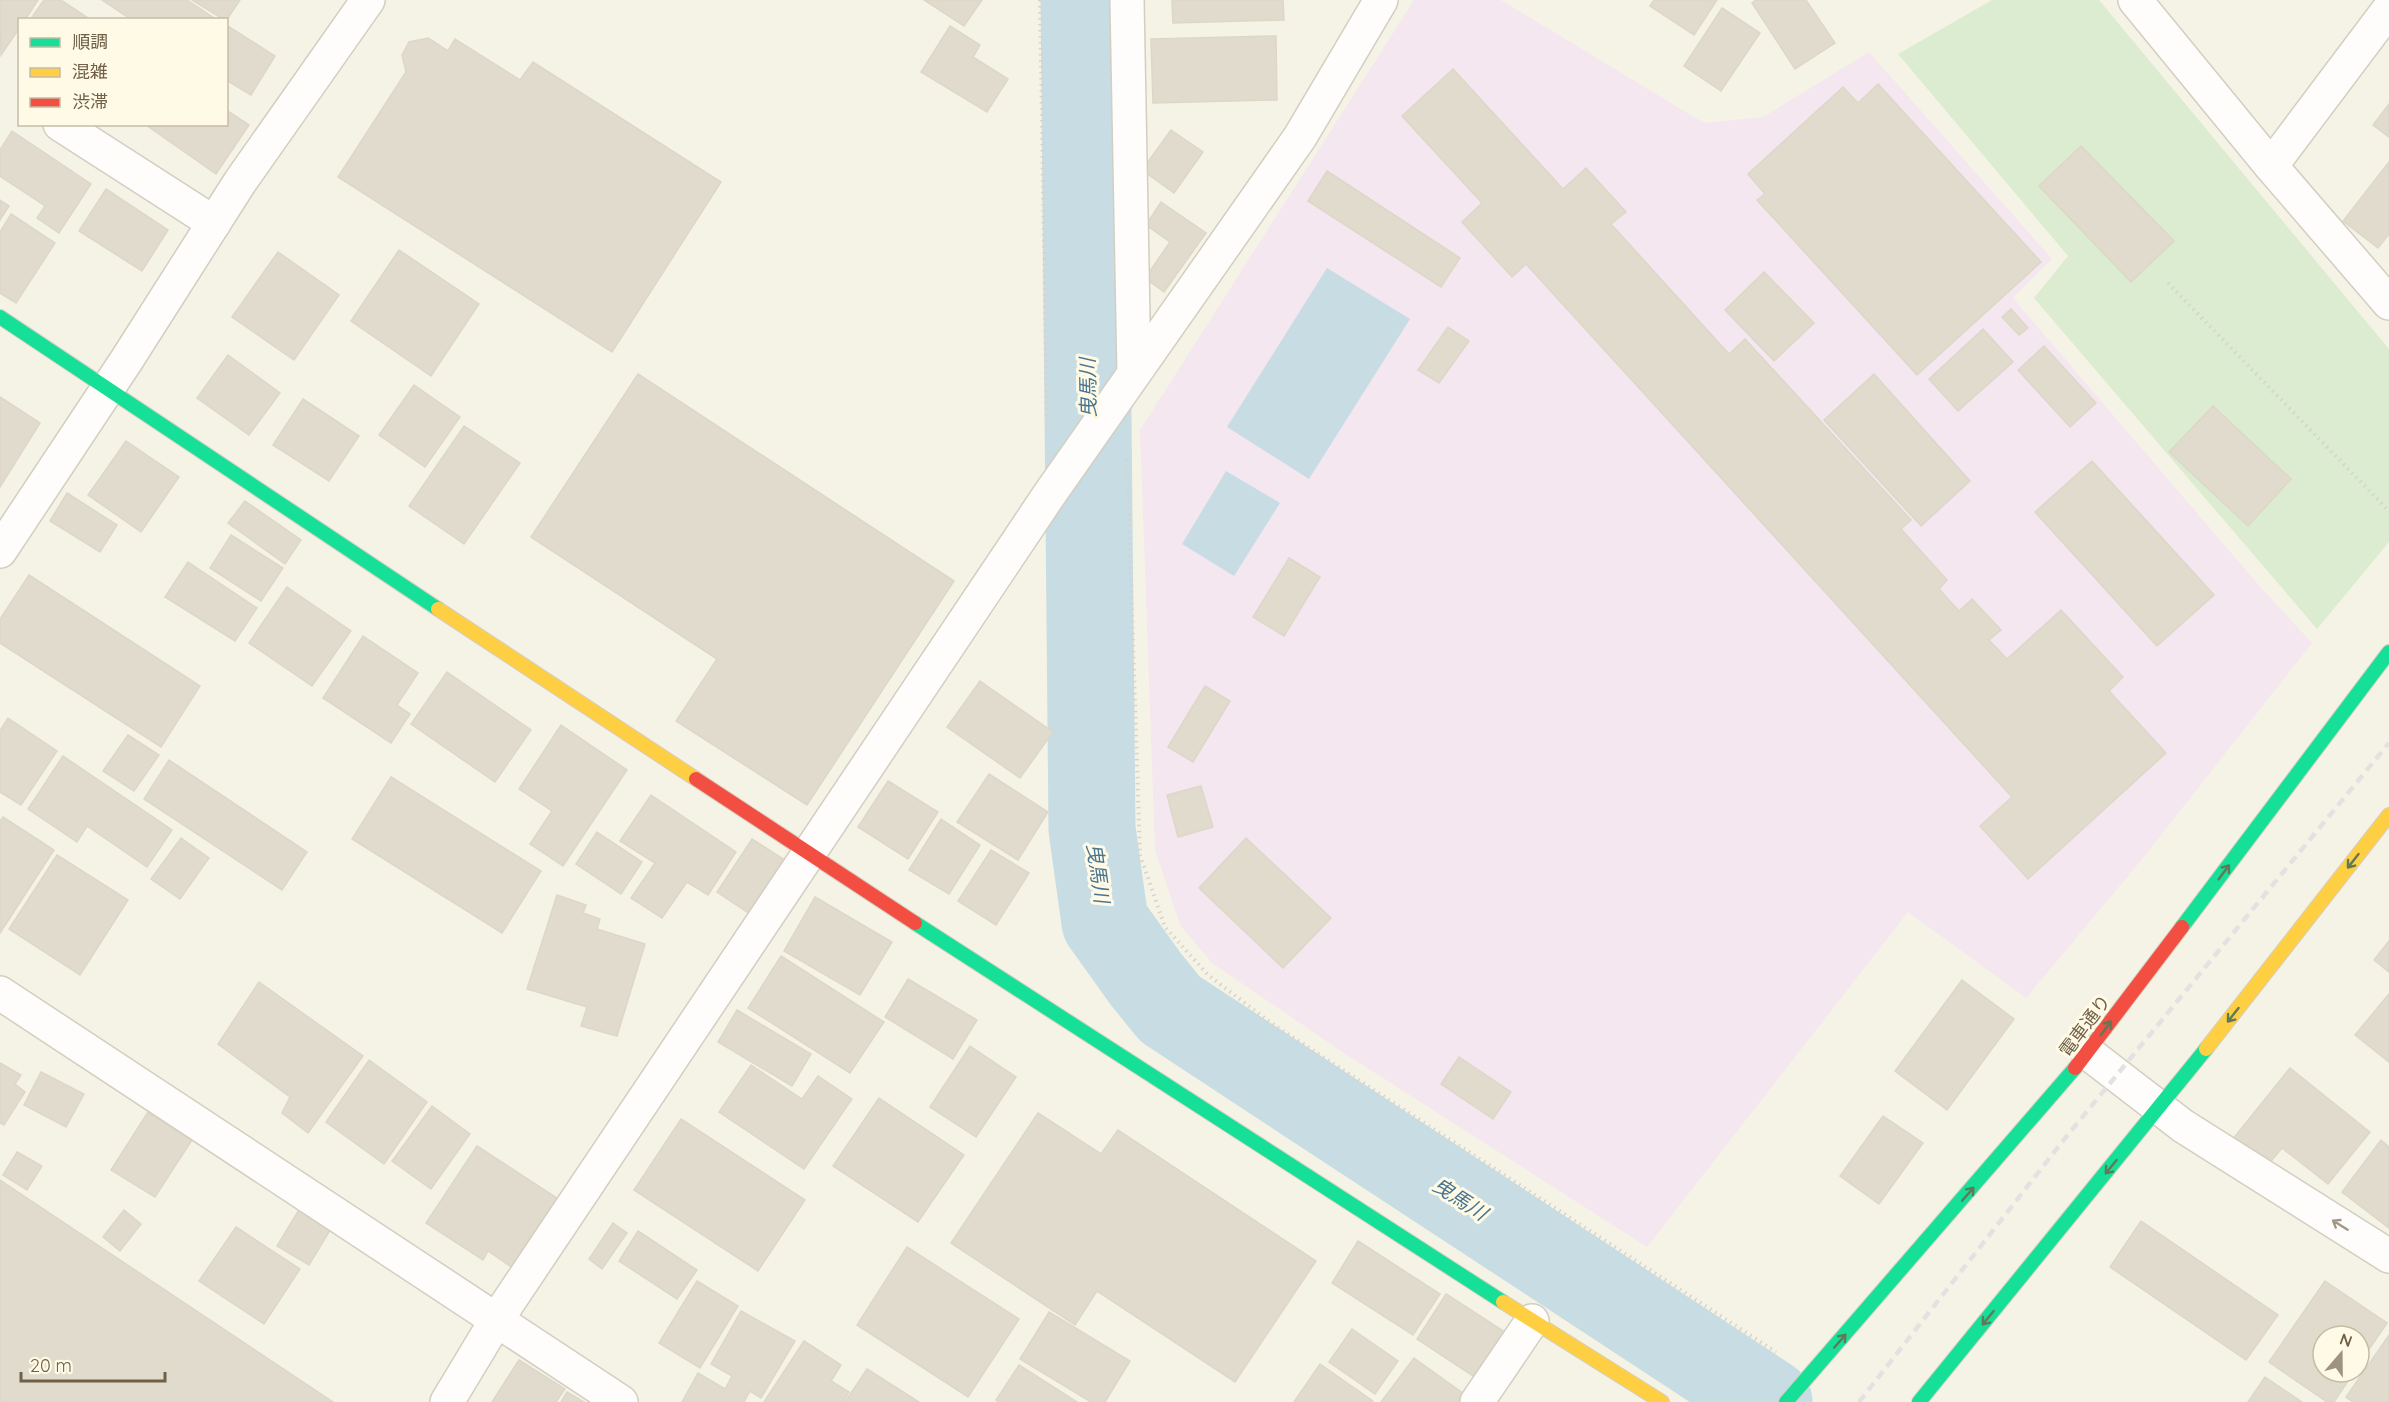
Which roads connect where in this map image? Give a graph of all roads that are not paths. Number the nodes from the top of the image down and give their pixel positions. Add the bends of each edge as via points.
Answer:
1 (1127, 0) edge
2 (1381, 0) edge
3 (2135, 0) edge
4 (365, 1) edge
5 (2389, 9) edge
6 (63, 126) edge
7 (2271, 166) junction
8 (214, 224) junction
9 (2389, 303) edge
10 (0, 316) edge
11 (1128, 381) junction
12 (108, 389) junction
13 (0, 551) edge
14 (2389, 652) edge
15 (2389, 815) edge
16 (808, 853) junction
17 (0, 993) edge
18 (2088, 1053) junction
19 (2171, 1117) junction
20 (2389, 1256) edge
21 (497, 1319) junction
22 (1532, 1321) junction
23 (447, 1402) edge
24 (621, 1402) edge
25 (1478, 1402) edge
26 (1662, 1402) edge
27 (1786, 1402) edge
28 (1919, 1402) edge

1 - 11 street
2 - 11 street via 1300,137
3 - 7 street
4 - 8 street
5 - 7 street
6 - 8 street
7 - 9 street
8 - 12 street
10 - 12 street
11 - 16 street
12 - 13 street
12 - 16 street
18 -> 14 street, 電車通り
15 -> 19 street
16 - 21 street
16 - 22 street
17 - 21 street
18 - 19 street
27 -> 18 street, 電車通り
20 -> 19 street
19 -> 28 street
21 - 23 street
21 - 24 street
22 - 25 street
22 - 26 street

